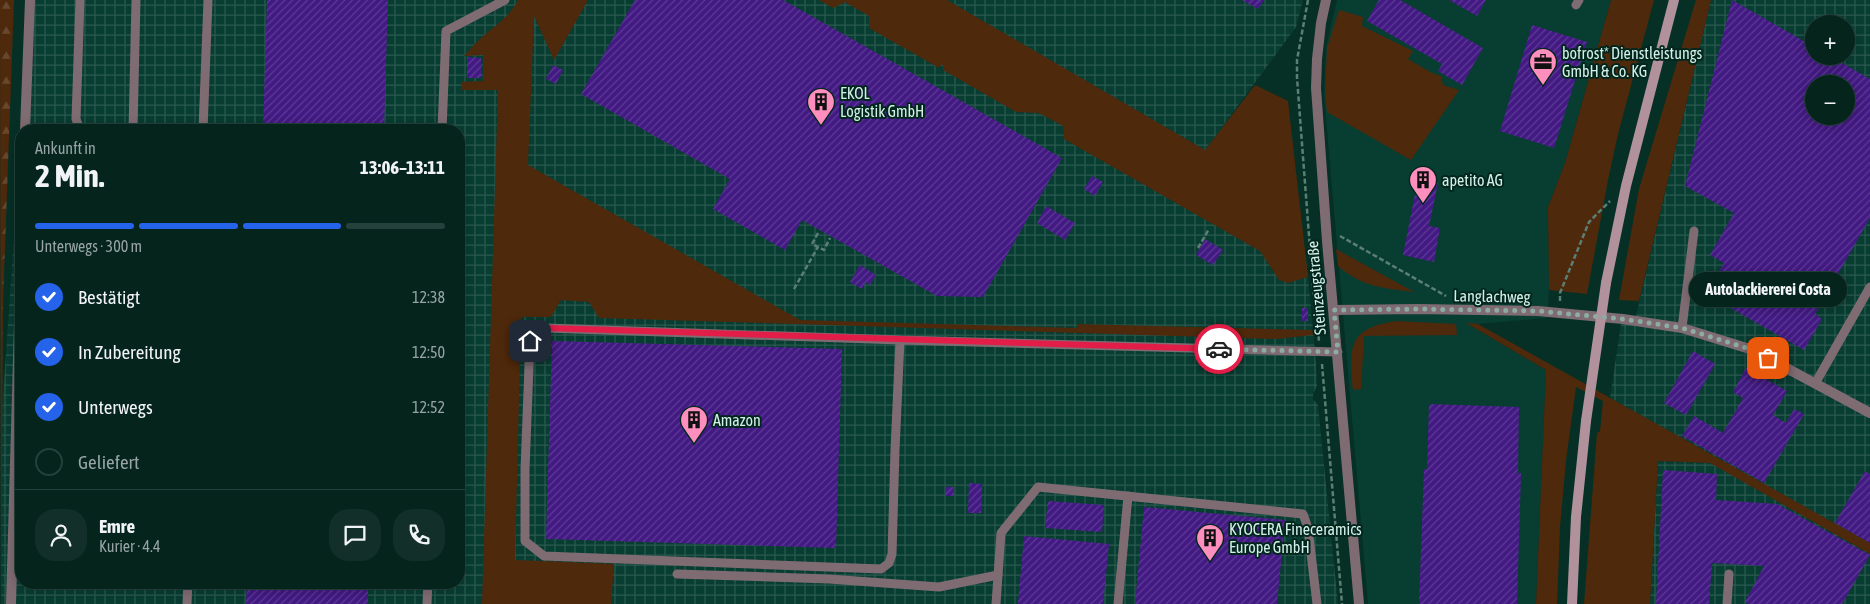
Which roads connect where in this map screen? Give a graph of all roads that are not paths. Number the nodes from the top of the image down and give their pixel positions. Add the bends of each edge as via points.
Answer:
1 (30, 0) edge
2 (80, 0) edge
3 (136, 0) edge
4 (208, 0) edge
5 (505, 0) edge
6 (1326, 0) edge
7 (1674, 0) edge
8 (25, 124) edge
9 (78, 124) edge
10 (133, 124) edge
11 (203, 124) edge
12 (442, 124) edge
13 (1694, 231) dead end
14 (1870, 287) edge
15 (1334, 310) junction
16 (1682, 328) junction
17 (900, 340) junction
18 (1338, 352) junction
19 (1816, 382) junction
20 (1870, 413) edge
21 (15, 464) edge
22 (1128, 496) junction
23 (677, 574) dead end
24 (1729, 574) dead end
25 (998, 575) junction
26 (188, 589) edge
27 (428, 589) edge
28 (11, 604) edge
29 (187, 604) edge
30 (428, 604) edge
31 (996, 604) edge
32 (1118, 604) edge
33 (1317, 604) edge
34 (1358, 604) edge
35 (1572, 604) edge
36 (1727, 604) edge

1 - 8 street
2 - 9 lane
3 - 10 lane
4 - 11 lane
5 - 12 lane via 446,31
6 - 15 street, Steinzeugstraße via 1316,88
7 - 35 main road, bridge via 1626,186 1606,283 1586,421 1576,517
13 - 16 lane
14 - 19 lane
15 - 16 street, Langlachweg via 1559,312
15 - 18 street, Steinzeugstraße
16 - 19 street, Langlachweg via 1753,350
17 - 17 lane via 892,554 889,563 881,569 544,556 525,541 530,341 536,331 546,328 595,329
17 - 18 lane
18 - 34 street, Steinzeugstraße
19 - 20 street, Langlachweg
21 - 28 street
22 - 25 lane via 1038,487 1001,533
22 - 32 lane
22 - 33 lane via 1303,514 1308,528
23 - 25 lane via 830,579 939,587
24 - 36 lane
25 - 31 lane
26 - 29 lane
27 - 30 lane

